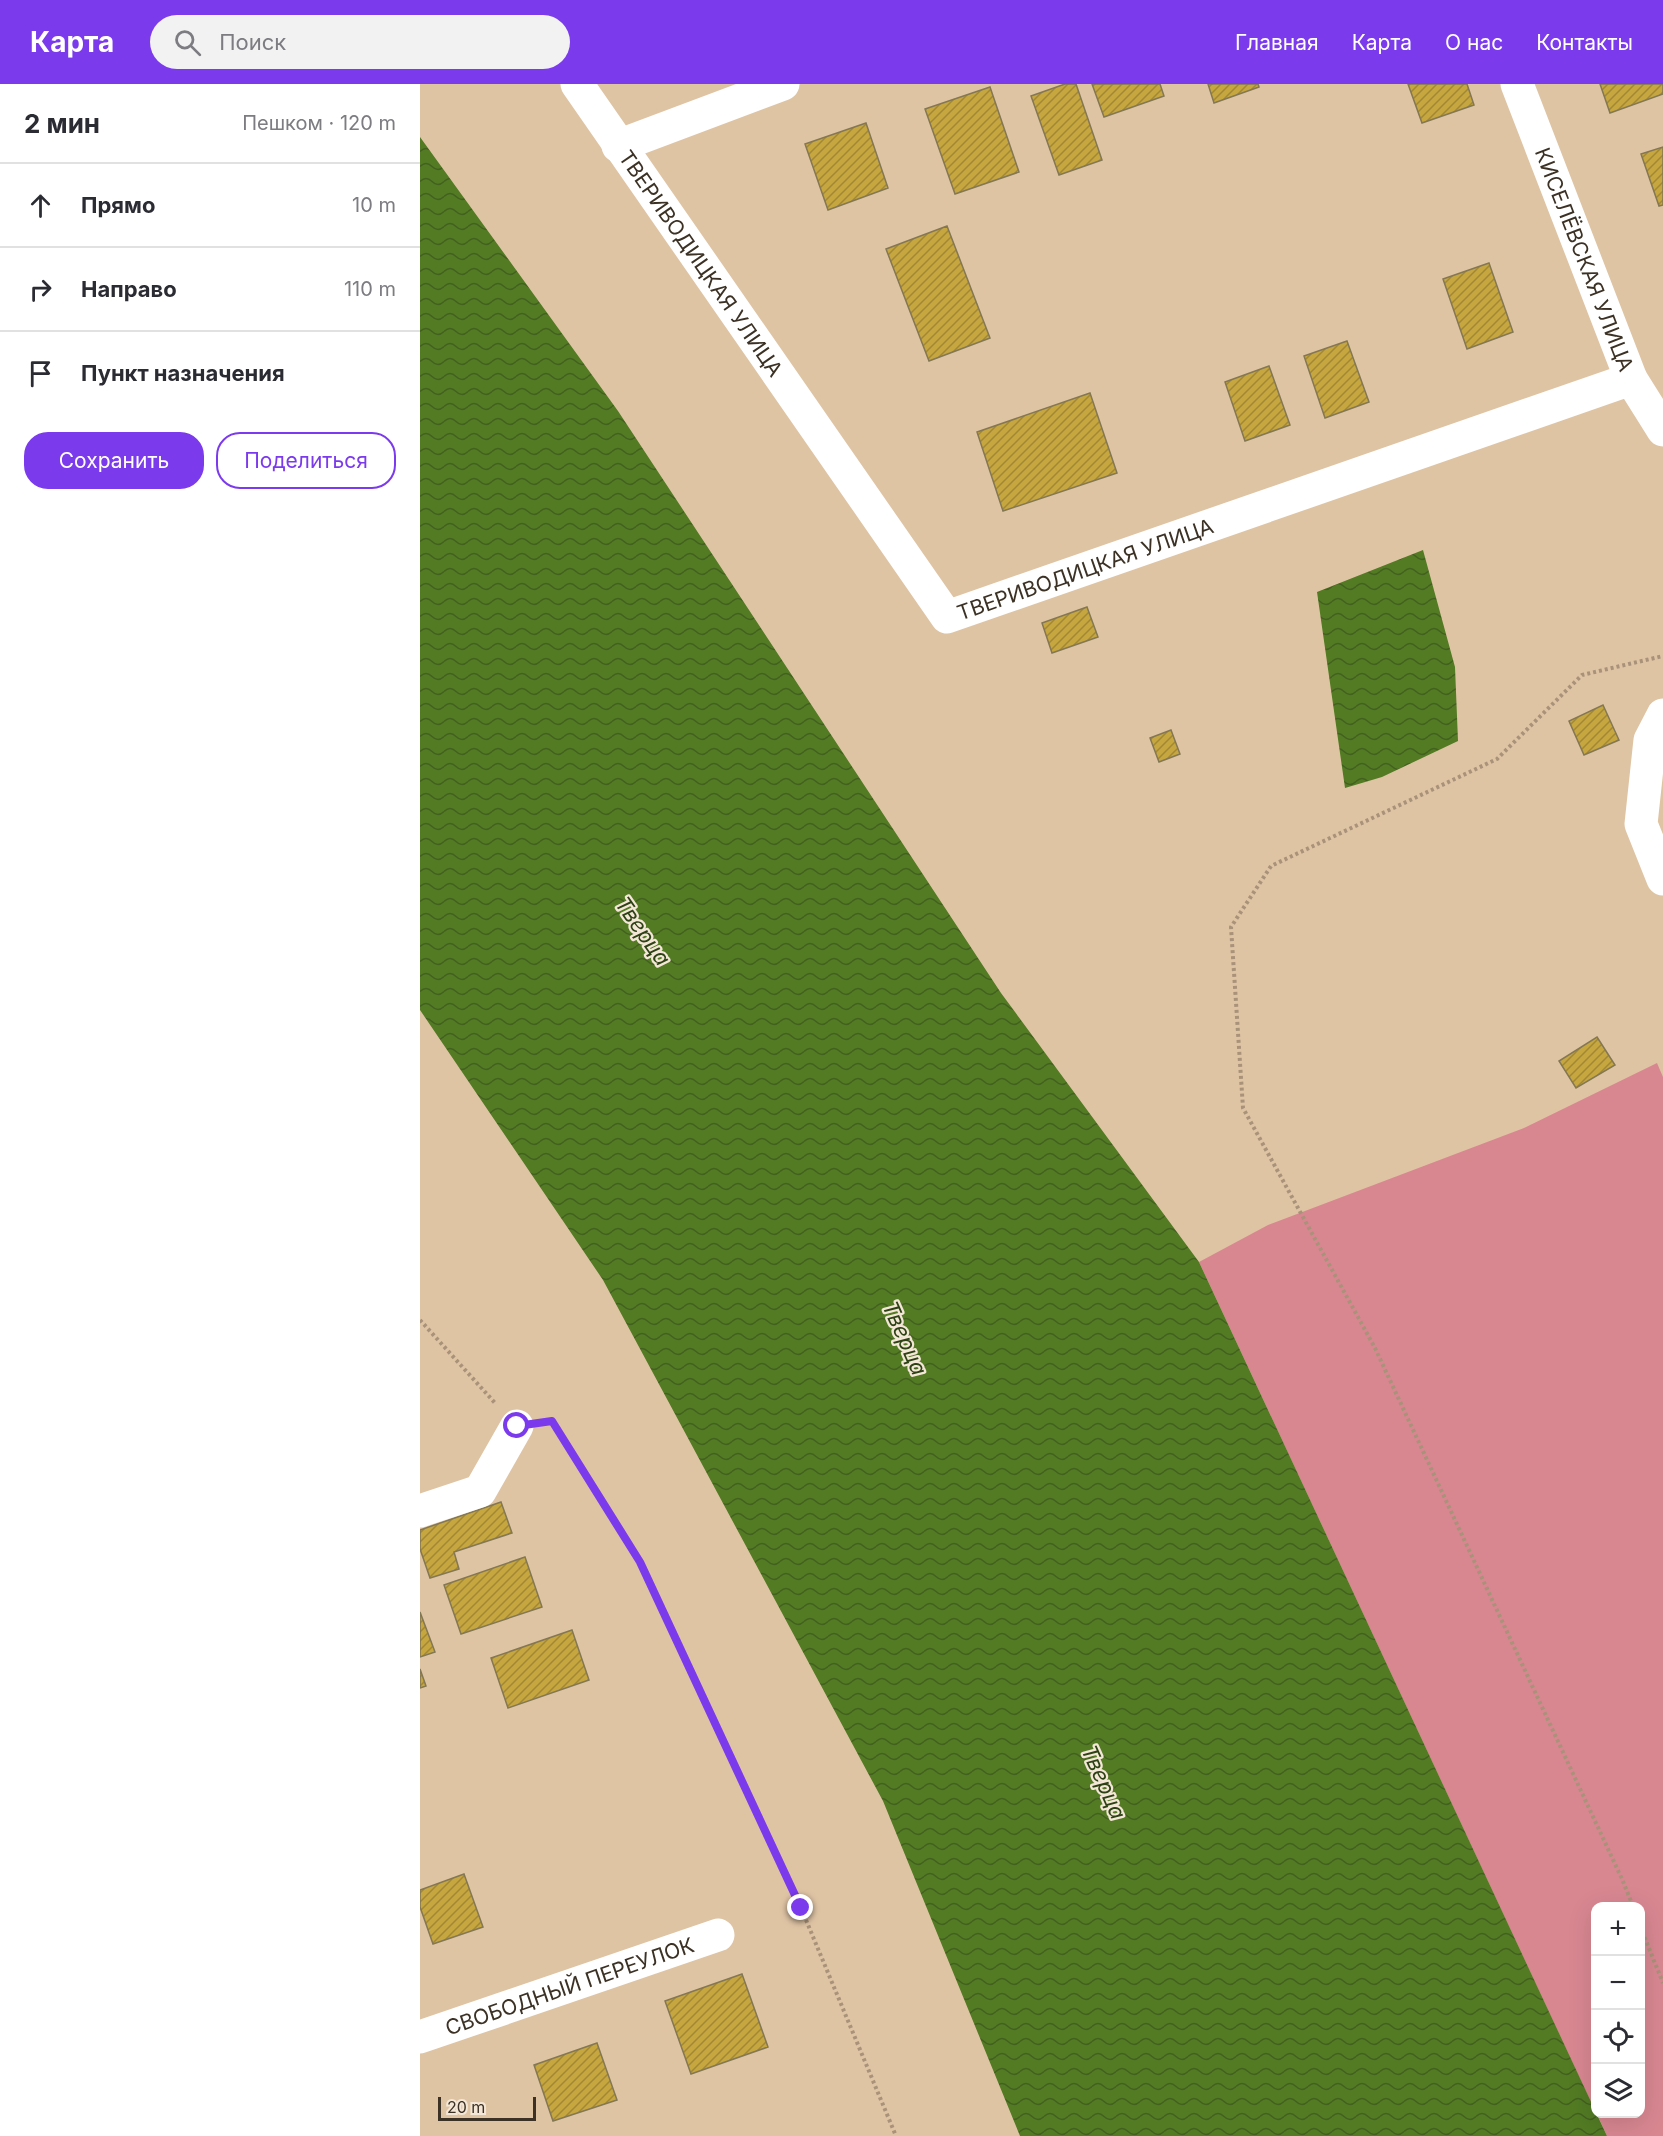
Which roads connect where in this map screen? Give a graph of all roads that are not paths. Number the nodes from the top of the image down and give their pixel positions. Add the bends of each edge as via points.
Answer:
1 (577, 84) edge
2 (783, 84) edge
3 (1517, 84) edge
4 (618, 146) junction
5 (1631, 379) junction
6 (1663, 430) edge
7 (1663, 715) edge
8 (1663, 879) edge
9 (517, 1426) road end
10 (420, 1511) edge
11 (718, 1935) dead end
12 (420, 2037) edge

1 - 4 street, ТВЕРИВОДИЦКАЯ УЛИЦА
2 - 4 street
3 - 5 street, КИСЕЛЁВСКАЯ УЛИЦА
4 - 5 street, ТВЕРИВОДИЦКАЯ УЛИЦА via 947,617
5 - 6 street, КИСЕЛЁВСКАЯ УЛИЦА
7 - 8 street via 1650,740 1641,824
9 - 10 street via 480,1491
11 - 12 street, СВОБОДНЫЙ ПЕРЕУЛОК

